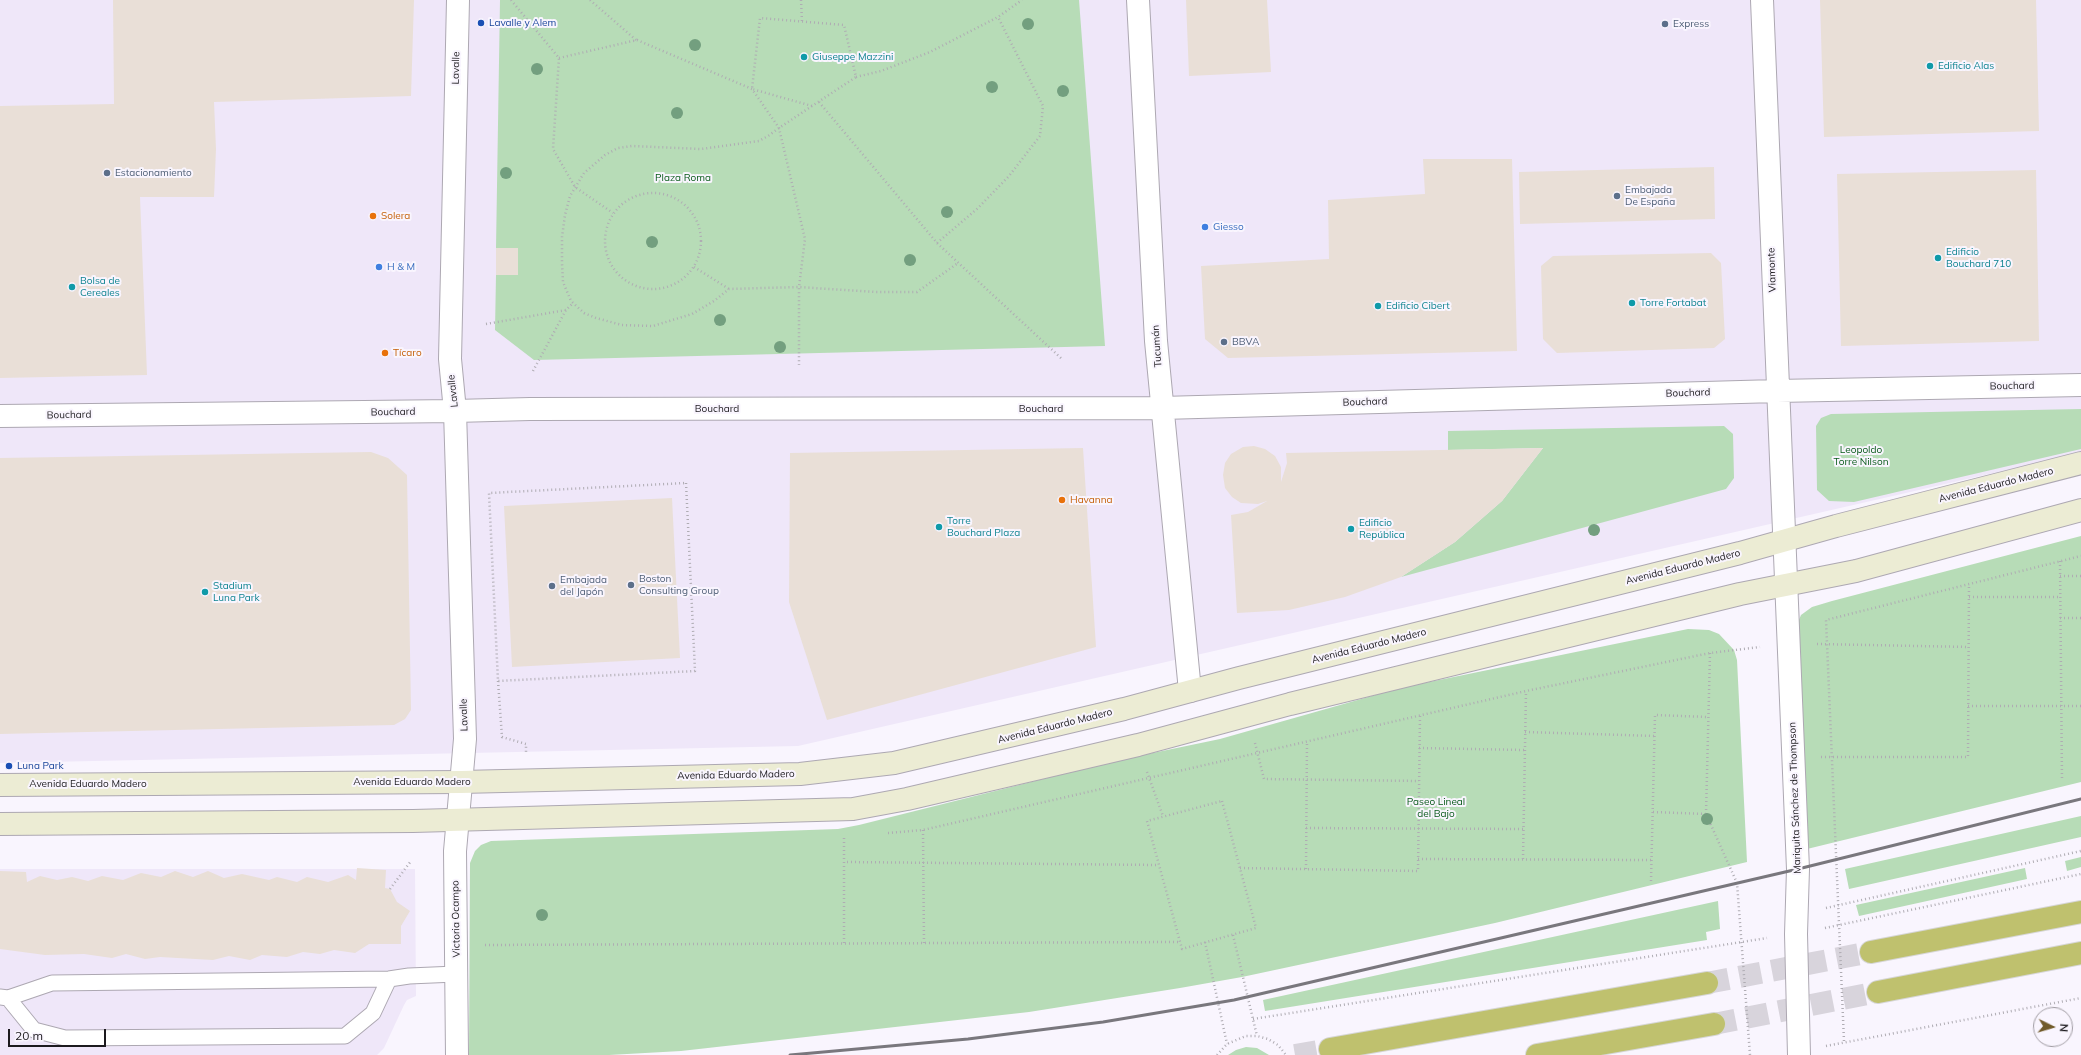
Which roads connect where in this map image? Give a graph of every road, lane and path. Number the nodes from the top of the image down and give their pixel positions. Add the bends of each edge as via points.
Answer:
1 (458, 0) edge
2 (511, 0) edge
3 (590, 0) edge
4 (801, 0) edge
5 (1022, 0) edge
6 (1138, 0) edge
7 (1762, 0) edge
8 (998, 17) junction
9 (802, 21) junction
10 (637, 40) junction
11 (559, 58) junction
12 (856, 76) junction
13 (752, 90) junction
14 (819, 102) junction
15 (812, 106) junction
16 (780, 128) junction
17 (575, 187) junction
18 (613, 214) junction
19 (937, 243) junction
20 (958, 263) junction
21 (694, 267) junction
22 (799, 287) junction
23 (729, 288) junction
24 (573, 303) junction
25 (566, 310) junction
26 (486, 324) dead end
27 (1063, 360) dead end
28 (799, 365) dead end
29 (533, 371) dead end
30 (2081, 385) edge
31 (1777, 390) junction
32 (1162, 408) junction
33 (455, 411) junction
34 (0, 416) edge
35 (2081, 463) edge
36 (2081, 510) edge
37 (1784, 540) junction
38 (2081, 556) edge
39 (2060, 561) junction
40 (2060, 576) junction
41 (2081, 576) edge
42 (1787, 584) junction
43 (1969, 584) junction
44 (2060, 596) junction
45 (1969, 597) junction
46 (2060, 618) junction
47 (2081, 618) edge
48 (1790, 644) junction
49 (1826, 644) junction
50 (1969, 647) junction
51 (498, 681) junction
52 (1190, 691) junction
53 (1526, 691) dead end
54 (1968, 706) junction
55 (2061, 706) junction
56 (2081, 706) edge
57 (1420, 715) dead end
58 (1709, 717) junction
59 (1525, 732) junction
60 (1655, 736) junction
61 (1307, 741) dead end
62 (1419, 748) junction
63 (1525, 750) junction
64 (1794, 756) junction
65 (1830, 757) junction
66 (528, 779) junction
67 (1264, 779) dead end
68 (1307, 779) junction
69 (2062, 780) dead end
70 (1419, 781) junction
71 (461, 782) junction
72 (0, 785) edge
73 (1653, 812) junction
74 (1706, 814) junction
75 (457, 819) junction
76 (0, 824) edge
77 (1306, 828) junction
78 (1419, 829) junction
79 (1524, 829) junction
80 (923, 830) dead end
81 (844, 838) dead end
82 (2081, 851) edge
83 (1418, 859) junction
84 (1523, 859) junction
85 (1651, 860) junction
86 (411, 861) dead end
87 (844, 862) junction
88 (924, 862) junction
89 (1159, 865) junction
90 (1240, 868) junction
91 (1306, 869) junction
92 (2081, 874) edge
93 (1651, 881) dead end
94 (390, 889) dead end
95 (1838, 905) junction
96 (2081, 912) edge
97 (1796, 924) junction
98 (1839, 925) junction
99 (1233, 935) junction
100 (1180, 942) junction
101 (1205, 942) junction
102 (1741, 942) junction
103 (844, 943) junction
104 (924, 943) junction
105 (456, 945) junction
106 (1871, 952) tunnel mouth
107 (2081, 953) edge
108 (456, 974) junction
109 (389, 979) junction
110 (1706, 983) tunnel mouth
111 (1878, 992) tunnel mouth
112 (4, 997) edge
113 (2081, 998) edge
114 (1253, 1019) junction
115 (1714, 1024) tunnel mouth
116 (1257, 1036) junction
117 (1844, 1041) junction
118 (1227, 1044) junction
119 (1330, 1049) tunnel mouth
120 (1798, 1054) edge
121 (457, 1055) edge
122 (1217, 1055) edge
123 (1286, 1055) edge
124 (1537, 1055) edge
125 (1750, 1055) edge

1 - 33 street, Lavalle via 450,359
2 - 11 path
3 - 10 path
4 - 9 path
5 - 8 path
6 - 32 street, Tucumán via 1156,341
7 - 31 street, Viamonte
8 - 12 path via 930,52 881,70
8 - 19 path via 1043,106 1040,136 1009,176 978,208
9 - 12 path via 844,25
9 - 13 path via 760,18
10 - 11 path
10 - 13 path
11 - 17 path via 553,149
12 - 14 path
13 - 15 path
13 - 16 path
14 - 15 path
14 - 19 path
15 - 16 path
16 - 17 path via 759,141 741,145 701,149 632,146 618,148 593,165
16 - 22 path via 805,239
17 - 18 path
17 - 24 path via 565,215 562,237 563,282
18 - 21 path via 624,202 637,195 652,192 680,200 691,210 699,224 702,238 700,254
18 - 21 path via 607,227 605,242 608,258 615,271 626,281 640,288 656,289 671,286 684,279
19 - 20 path
20 - 22 path via 917,292
20 - 27 path
21 - 23 path
22 - 23 path
22 - 28 path
23 - 24 path via 714,301 692,314 653,326 622,325 603,320 584,313
24 - 25 path
25 - 26 path
25 - 29 path
30 - 31 street, Bouchard
31 - 32 street, Bouchard
31 - 37 street, Viamonte
32 - 33 street, Bouchard via 530,408
32 - 52 street, Tucumán
33 - 34 street, Bouchard
33 - 71 street, Lavalle via 465,739
35 - 37 main road, Avenida Eduardo Madero
36 - 42 main road via 1856,570
37 - 42 street, Mariquita Sánchez de Thompson
37 - 52 main road, Avenida Eduardo Madero
38 - 39 path
39 - 40 path
39 - 43 path
40 - 41 path
40 - 44 path
42 - 48 street, Mariquita Sánchez de Thompson
42 - 75 main road via 1420,672 1138,745 907,799 853,809
43 - 45 path
43 - 49 path via 1826,620
44 - 45 path
44 - 46 path
45 - 50 path
46 - 47 path
46 - 55 path
48 - 49 path
48 - 58 path via 1710,653
48 - 64 street, Mariquita Sánchez de Thompson
49 - 50 path
49 - 65 path
50 - 54 path
51 - 51 path via 695,671 686,484 489,493
51 - 66 path via 502,737 526,744
52 - 66 main road, Avenida Eduardo Madero via 947,752 845,770 800,774
53 - 59 path
54 - 55 path
54 - 65 path via 1968,758
55 - 56 path
55 - 69 path
57 - 62 path
58 - 60 path via 1655,715
58 - 74 path
59 - 60 path
59 - 63 path
60 - 73 path
61 - 68 path
62 - 63 path
62 - 70 path
63 - 79 path
64 - 65 path
64 - 97 street, Mariquita Sánchez de Thompson via 1798,869
65 - 95 path
66 - 71 main road, Avenida Eduardo Madero
67 - 68 path
68 - 70 path
68 - 77 path
70 - 78 path
71 - 72 main road, Avenida Eduardo Madero
71 - 75 street, Victoria Ocampo
73 - 74 path
73 - 85 path
74 - 102 path via 1737,883
75 - 76 main road
75 - 105 street, Victoria Ocampo
77 - 78 path
77 - 91 path
78 - 79 path
78 - 83 path
79 - 84 path
80 - 88 path
81 - 87 path
82 - 95 path
83 - 84 path
83 - 91 path via 1418,871
84 - 85 path
85 - 93 path
86 - 94 path
87 - 88 path
87 - 103 path
88 - 89 path
88 - 104 path
89 - 90 path via 1147,821 1222,801
89 - 100 path
90 - 91 path
90 - 99 path via 1256,928
92 - 98 path
95 - 97 path
95 - 98 path
96 - 106 highway
97 - 98 path
97 - 102 path
97 - 120 street, Mariquita Sánchez de Thompson
98 - 117 path
99 - 101 path
99 - 114 path
100 - 101 path via 1182,949
100 - 104 path
101 - 118 path
102 - 114 path
102 - 125 path
103 - 104 path
103 - 105 path
105 - 108 street, Victoria Ocampo
107 - 111 highway
108 - 109 lane
108 - 121 street, Victoria Ocampo
109 - 112 lane via 52,983
109 - 112 lane via 373,1013 345,1036 65,1038 34,1030
110 - 119 highway
113 - 117 path via 1857,1041
114 - 116 path
115 - 124 highway
116 - 118 path via 1241,1037
116 - 123 path via 1268,1039
117 - 120 path
118 - 122 path

